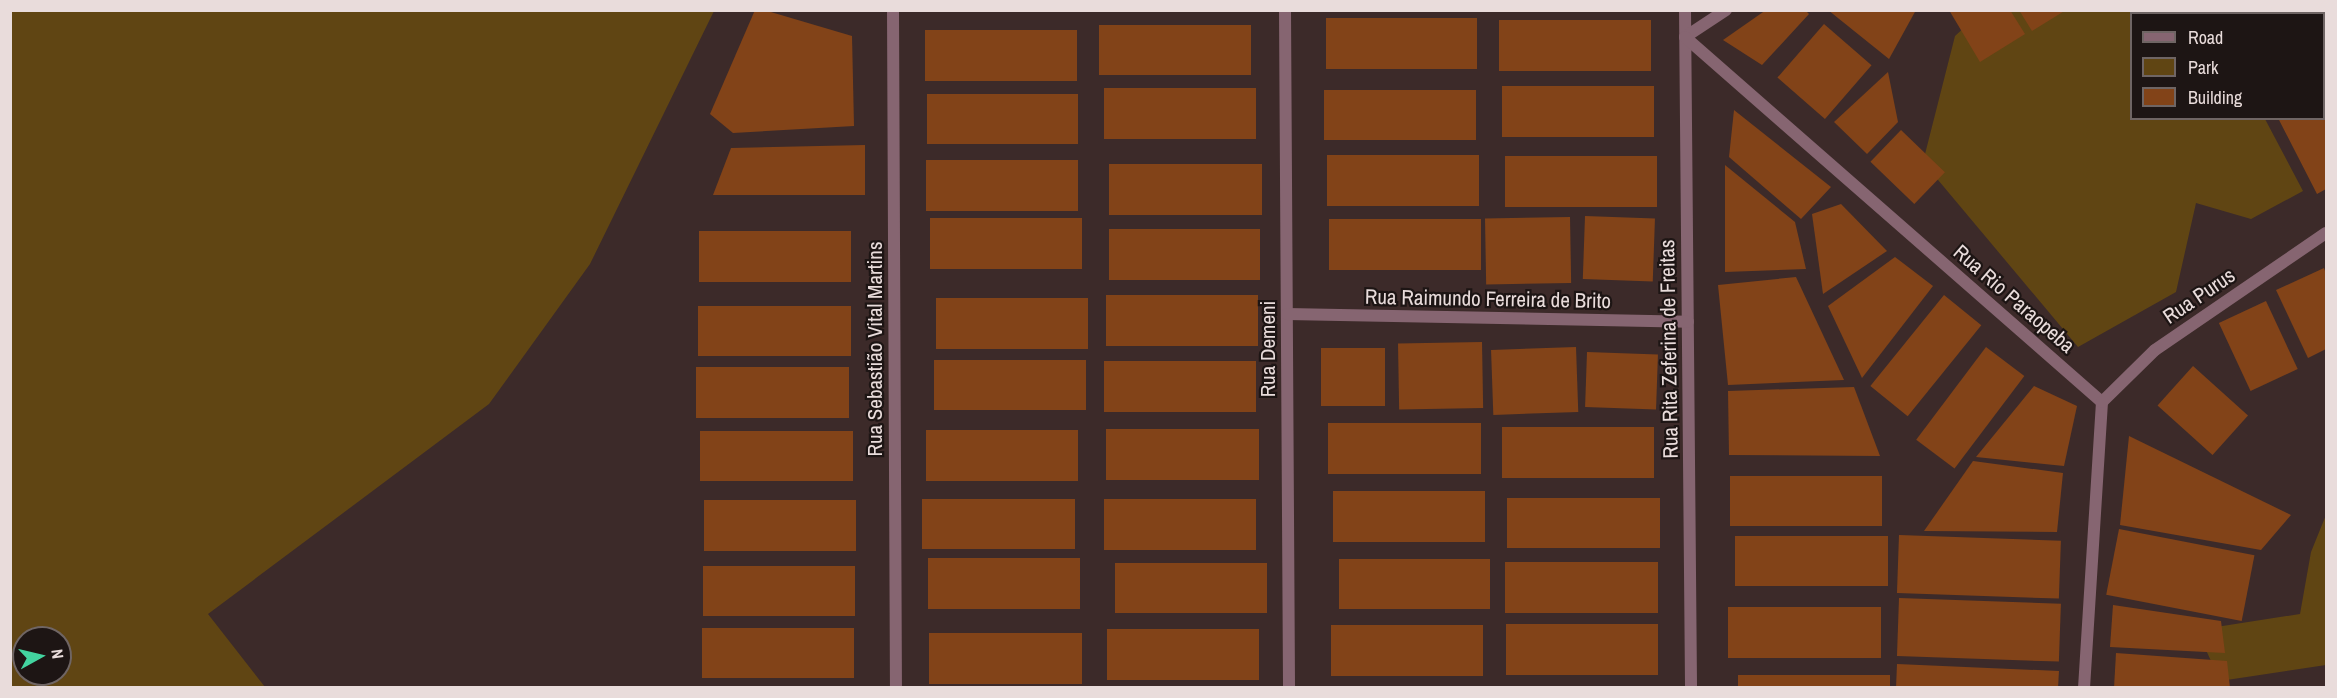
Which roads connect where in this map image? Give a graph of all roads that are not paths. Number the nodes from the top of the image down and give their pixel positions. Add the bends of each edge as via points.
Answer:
1 (893, 10) edge
2 (1285, 10) edge
3 (1685, 10) edge
4 (1726, 10) edge
5 (1685, 36) junction
6 (2326, 233) edge
7 (1287, 315) junction
8 (1688, 322) junction
9 (2102, 402) junction
10 (896, 687) edge
11 (1289, 687) edge
12 (1691, 687) edge
13 (2084, 687) edge

1 - 10 street, Rua Sebastião Vital Martins
2 - 7 street, Rua Demeni
3 - 5 street, Rua Rita Zeferina de Freitas
4 - 5 street
5 - 8 street, Rua Rita Zeferina de Freitas
5 - 9 street, Rua Rio Paraopeba
6 - 9 street, Rua Purus via 2155,350
7 - 8 street, Rua Raimundo Ferreira de Brito
7 - 11 street, Rua Demeni
8 - 12 street, Rua Rita Zeferina de Freitas
9 - 13 street

